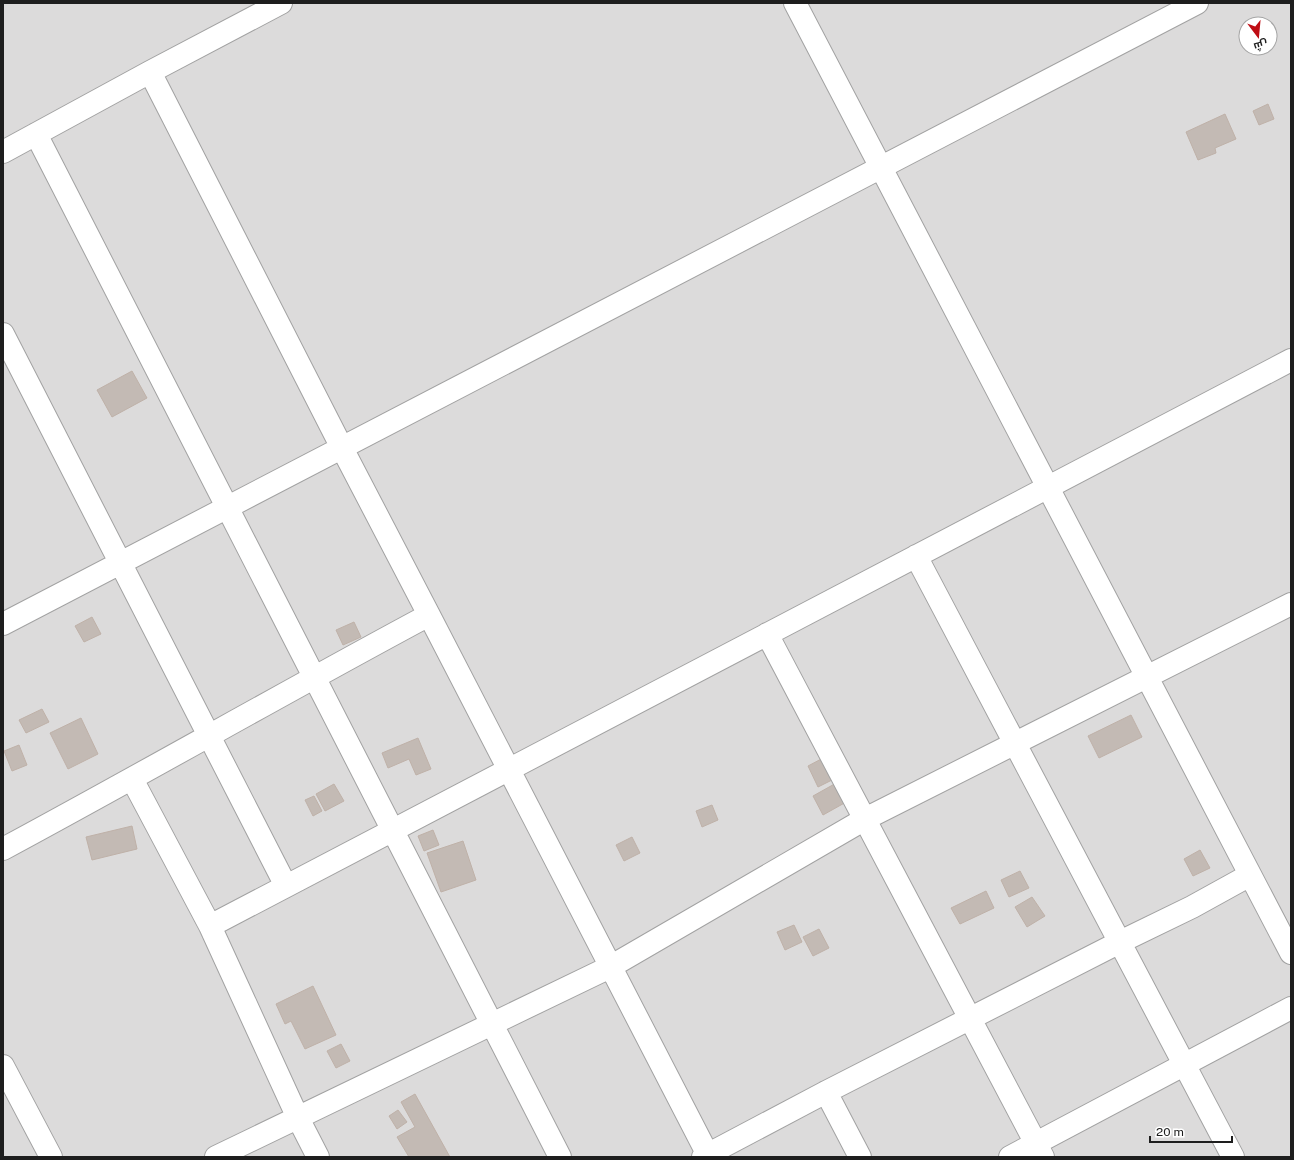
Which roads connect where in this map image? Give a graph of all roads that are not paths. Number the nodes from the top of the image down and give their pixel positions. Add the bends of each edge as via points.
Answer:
1 (281, 3) edge
2 (795, 3) edge
3 (1197, 3) edge
4 (150, 72) junction
5 (36, 134) junction
6 (3, 152) edge
7 (881, 167) junction
8 (3, 334) edge
9 (1291, 360) edge
10 (342, 448) junction
11 (1048, 487) junction
12 (227, 507) junction
13 (916, 556) junction
14 (121, 563) junction
15 (1291, 604) edge
16 (430, 615) junction
17 (3, 624) edge
18 (767, 634) junction
19 (1147, 676) junction
20 (314, 677) junction
21 (208, 735) junction
22 (1015, 743) junction
23 (509, 770) junction
24 (132, 779) junction
25 (866, 820) junction
26 (392, 830) junction
27 (3, 849) edge
28 (1250, 875) junction
29 (286, 886) junction
30 (210, 926) junction
31 (1120, 942) junction
32 (1291, 953) edge
33 (610, 967) junction
34 (1291, 1008) edge
35 (971, 1019) junction
36 (491, 1023) junction
37 (1184, 1064) junction
38 (3, 1066) edge
39 (826, 1092) junction
40 (298, 1118) junction
41 (1040, 1150) edge
42 (706, 1156) edge
43 (51, 1157) edge
44 (216, 1157) edge
45 (318, 1157) edge
46 (560, 1157) edge
47 (860, 1157) edge
48 (1010, 1157) edge
49 (1233, 1157) edge

1 - 4 street
2 - 7 street
3 - 7 street
4 - 5 street
4 - 10 street
5 - 6 street
5 - 12 street
7 - 10 street
7 - 11 street
8 - 14 street
9 - 11 street
10 - 12 street
10 - 16 street
11 - 13 street
11 - 19 street
12 - 14 street
12 - 20 street
13 - 18 street
13 - 22 street
14 - 17 street
14 - 21 street
15 - 19 street
16 - 20 street
16 - 23 street
18 - 23 street
18 - 25 street
19 - 22 street
19 - 28 street
20 - 21 street
20 - 26 street
21 - 24 street
21 - 29 street
22 - 25 street
22 - 31 street
23 - 26 street
23 - 33 street
24 - 27 street
24 - 30 street
25 - 33 street
25 - 35 street
26 - 29 street
26 - 36 street
28 - 31 street
28 - 32 street
29 - 30 street
30 - 40 street
31 - 35 street
31 - 37 street
33 - 36 street
33 - 42 street
34 - 37 street
35 - 39 street
35 - 41 street
36 - 40 street
36 - 46 street
37 - 41 street
37 - 49 street
38 - 43 street
39 - 42 street
39 - 47 street
40 - 44 street
40 - 45 street
41 - 48 street

